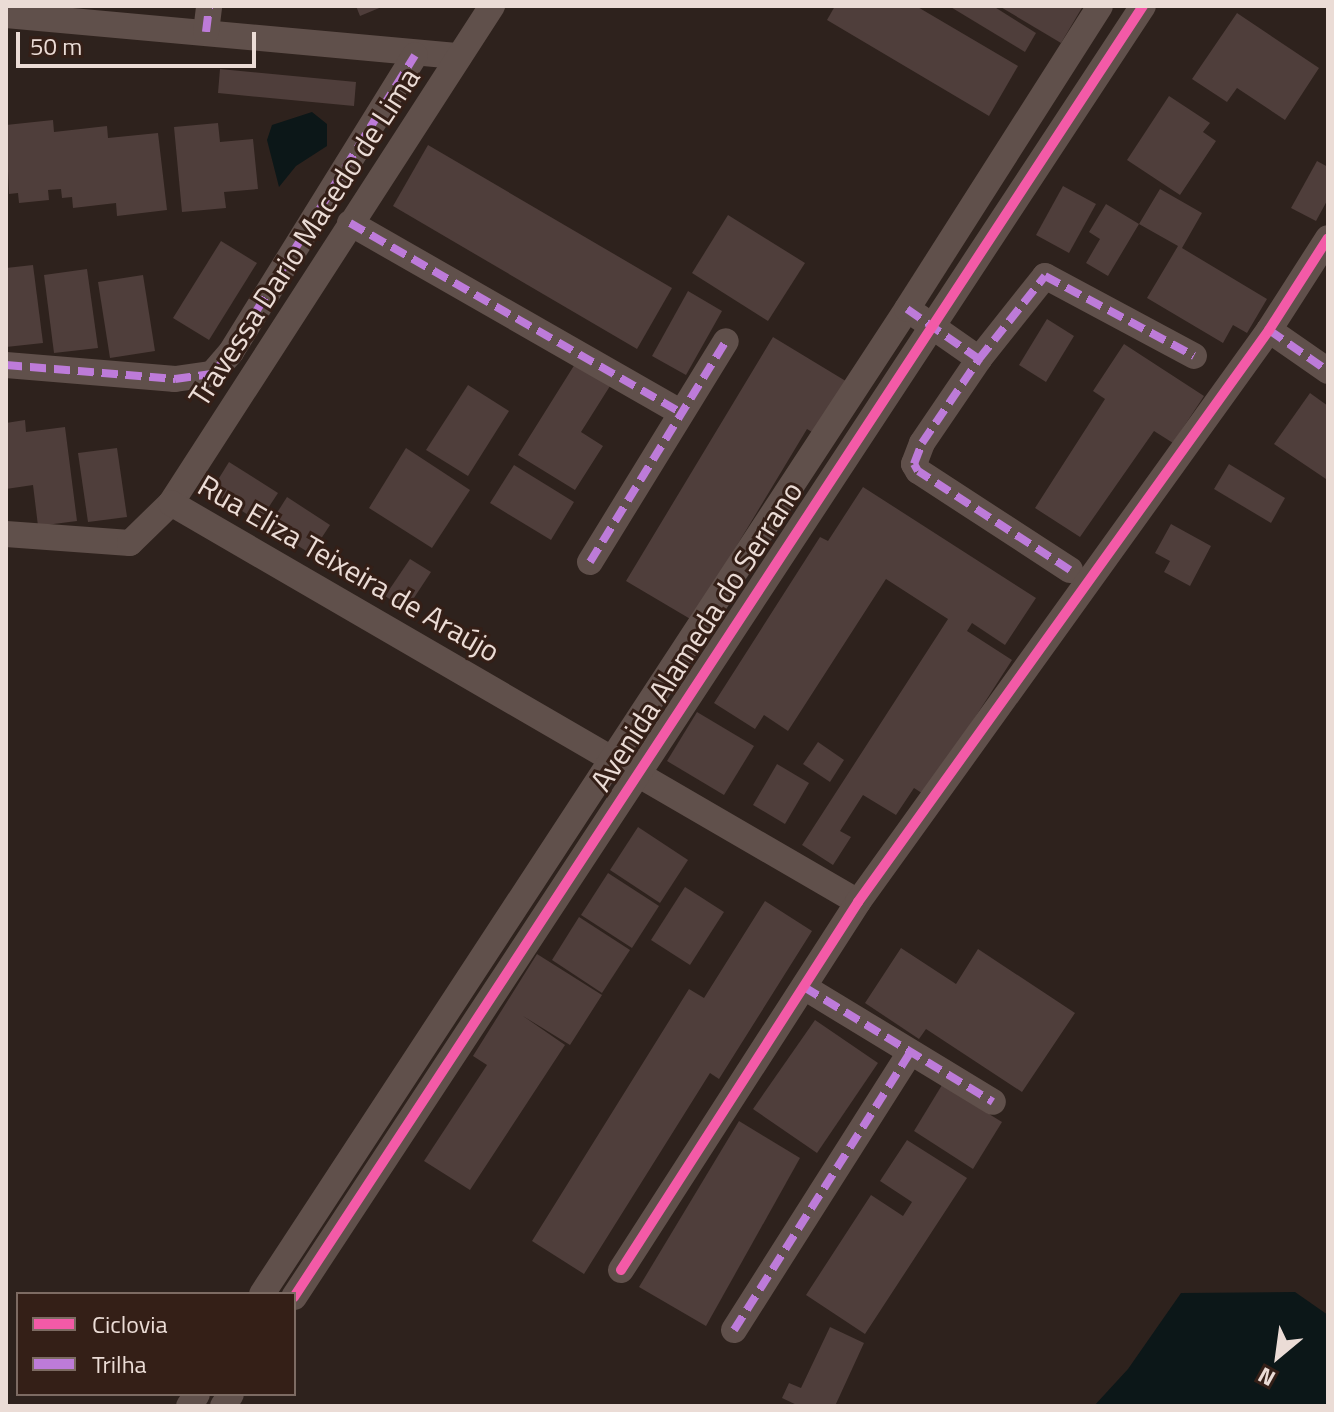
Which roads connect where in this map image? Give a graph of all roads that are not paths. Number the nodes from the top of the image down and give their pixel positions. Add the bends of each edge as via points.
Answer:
1 (209, 6) edge
2 (492, 6) edge
3 (1100, 6) edge
4 (1143, 6) edge
5 (6, 15) edge
6 (206, 32) junction
7 (415, 55) junction
8 (459, 56) junction
9 (350, 223) junction
10 (1328, 238) edge
11 (907, 309) junction
12 (929, 324) junction
13 (1269, 330) junction
14 (726, 341) dead end
15 (1194, 356) dead end
16 (979, 359) junction
17 (6, 365) edge
18 (1328, 371) edge
19 (680, 412) junction
20 (171, 503) junction
21 (6, 534) edge
22 (590, 562) dead end
23 (1070, 570) dead end
24 (612, 757) junction
25 (636, 770) junction
26 (858, 902) junction
27 (804, 987) junction
28 (910, 1053) junction
29 (993, 1102) dead end
30 (621, 1270) dead end
31 (263, 1292) edge
32 (296, 1294) edge
33 (734, 1330) dead end

1 - 6 street
2 - 8 street, Travessa Dario Macedo de Lima
3 - 11 street, Avenida Alameda do Serrano
4 - 12 street, Avenida Alameda do Serrano
5 - 6 street
6 - 7 street
7 - 8 street
7 - 17 street via 231,352 212,374 175,379
8 - 9 street, Travessa Dario Macedo de Lima
9 - 19 street
9 - 20 street, Travessa Dario Macedo de Lima
10 - 13 street
11 - 12 street
11 - 24 street, Avenida Alameda do Serrano
12 - 16 street
12 - 25 street, Avenida Alameda do Serrano
13 - 18 street
13 - 26 street
14 - 19 street
15 - 16 street via 1051,276 1040,279
16 - 23 street via 914,464
19 - 22 street
20 - 21 street, Rua Eliza Teixeira de Araújo via 130,543
20 - 24 street, Rua Eliza Teixeira de Araújo
24 - 25 street, Rua Eliza Teixeira de Araújo
24 - 31 street, Avenida Alameda do Serrano
25 - 26 street, Rua Eliza Teixeira de Araújo
25 - 32 street, Avenida Alameda do Serrano
26 - 27 street
27 - 28 street
27 - 30 street
28 - 29 street
28 - 33 street

